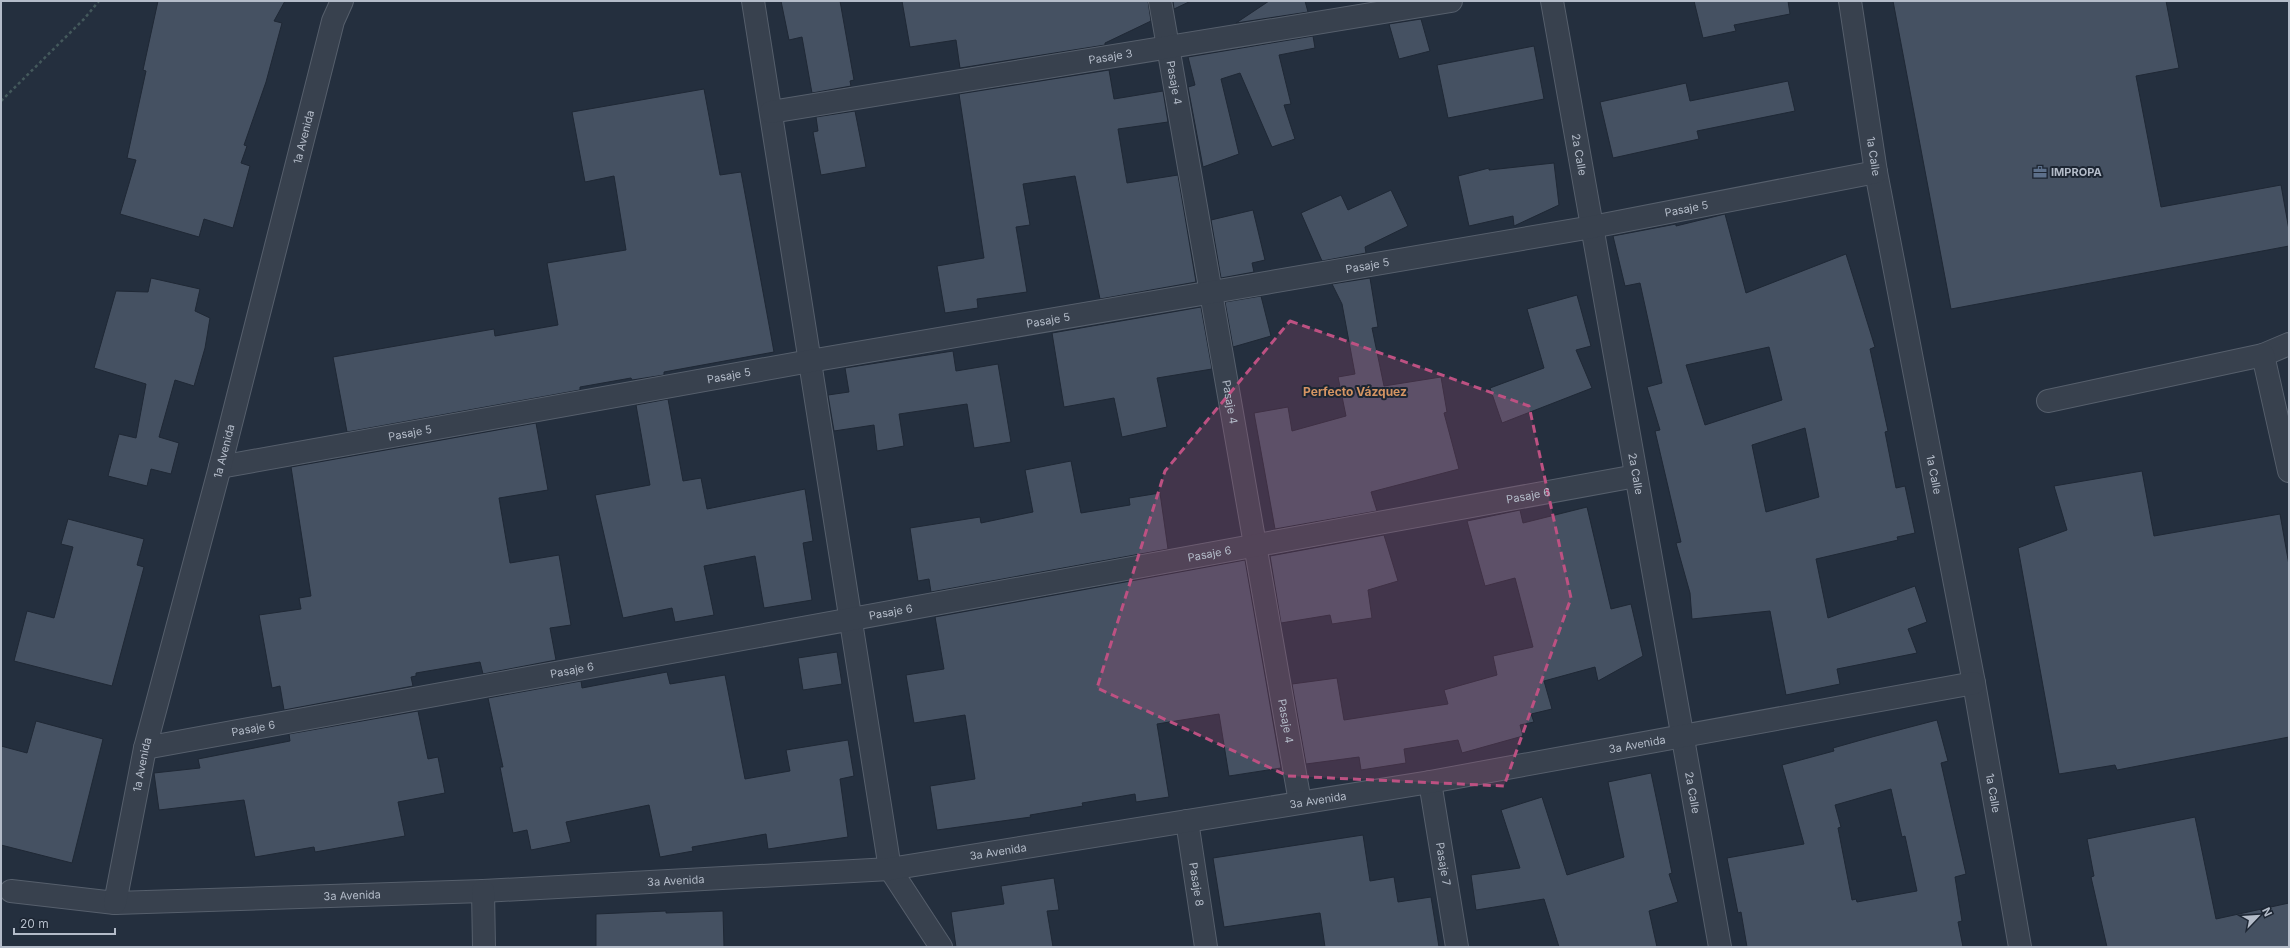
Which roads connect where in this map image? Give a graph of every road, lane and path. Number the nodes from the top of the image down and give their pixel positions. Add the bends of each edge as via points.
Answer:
1 (99, 1) edge
2 (342, 1) edge
3 (753, 1) edge
4 (1160, 1) edge
5 (1450, 1) edge
6 (1552, 1) edge
7 (1850, 1) edge
8 (1168, 47) junction
9 (1, 101) edge
10 (771, 112) junction
11 (1876, 172) junction
12 (1592, 227) junction
13 (1211, 293) junction
14 (2289, 344) edge
15 (2263, 355) junction
16 (810, 361) junction
17 (2048, 401) dead end
18 (220, 467) junction
19 (2289, 471) edge
20 (1636, 476) junction
21 (1255, 546) junction
22 (850, 619) junction
23 (1974, 683) junction
24 (1682, 735) junction
25 (145, 748) junction
26 (1430, 782) junction
27 (1300, 802) junction
28 (1186, 821) junction
29 (890, 869) junction
30 (12, 891) dead end
31 (483, 891) junction
32 (115, 903) junction
33 (484, 947) edge
34 (941, 947) edge
35 (1206, 947) edge
36 (1457, 947) edge
37 (1720, 947) edge
38 (2020, 947) edge

1 - 9 path
2 - 18 street, 1a Avenida via 333,21
3 - 10 street
4 - 8 street, Pasaje 4
5 - 8 street, Pasaje 3
6 - 12 street, 2a Calle
7 - 11 street, 1a Calle
8 - 10 street, Pasaje 3
8 - 13 street, Pasaje 4
10 - 16 street
11 - 12 street, Pasaje 5
11 - 23 street, 1a Calle
12 - 13 street, Pasaje 5
12 - 20 street, 2a Calle
13 - 16 street, Pasaje 5
13 - 21 street, Pasaje 4
14 - 15 street
15 - 17 street
15 - 19 street
16 - 18 street, Pasaje 5
16 - 22 street
18 - 25 street, 1a Avenida
20 - 21 street, Pasaje 6
20 - 24 street, 2a Calle
21 - 22 street, Pasaje 6
21 - 27 street, Pasaje 4
22 - 25 street, Pasaje 6
22 - 29 street
23 - 24 street, 3a Avenida
23 - 38 street, 1a Calle
24 - 26 street, 3a Avenida
24 - 37 street, 2a Calle
25 - 32 street, 1a Avenida
26 - 27 street, 3a Avenida
26 - 36 street, Pasaje 7
27 - 28 street, 3a Avenida
28 - 29 street, 3a Avenida
28 - 35 street, Pasaje 8
29 - 31 street, 3a Avenida
29 - 34 street
30 - 32 street, 3a Avenida
31 - 32 street, 3a Avenida
31 - 33 street

